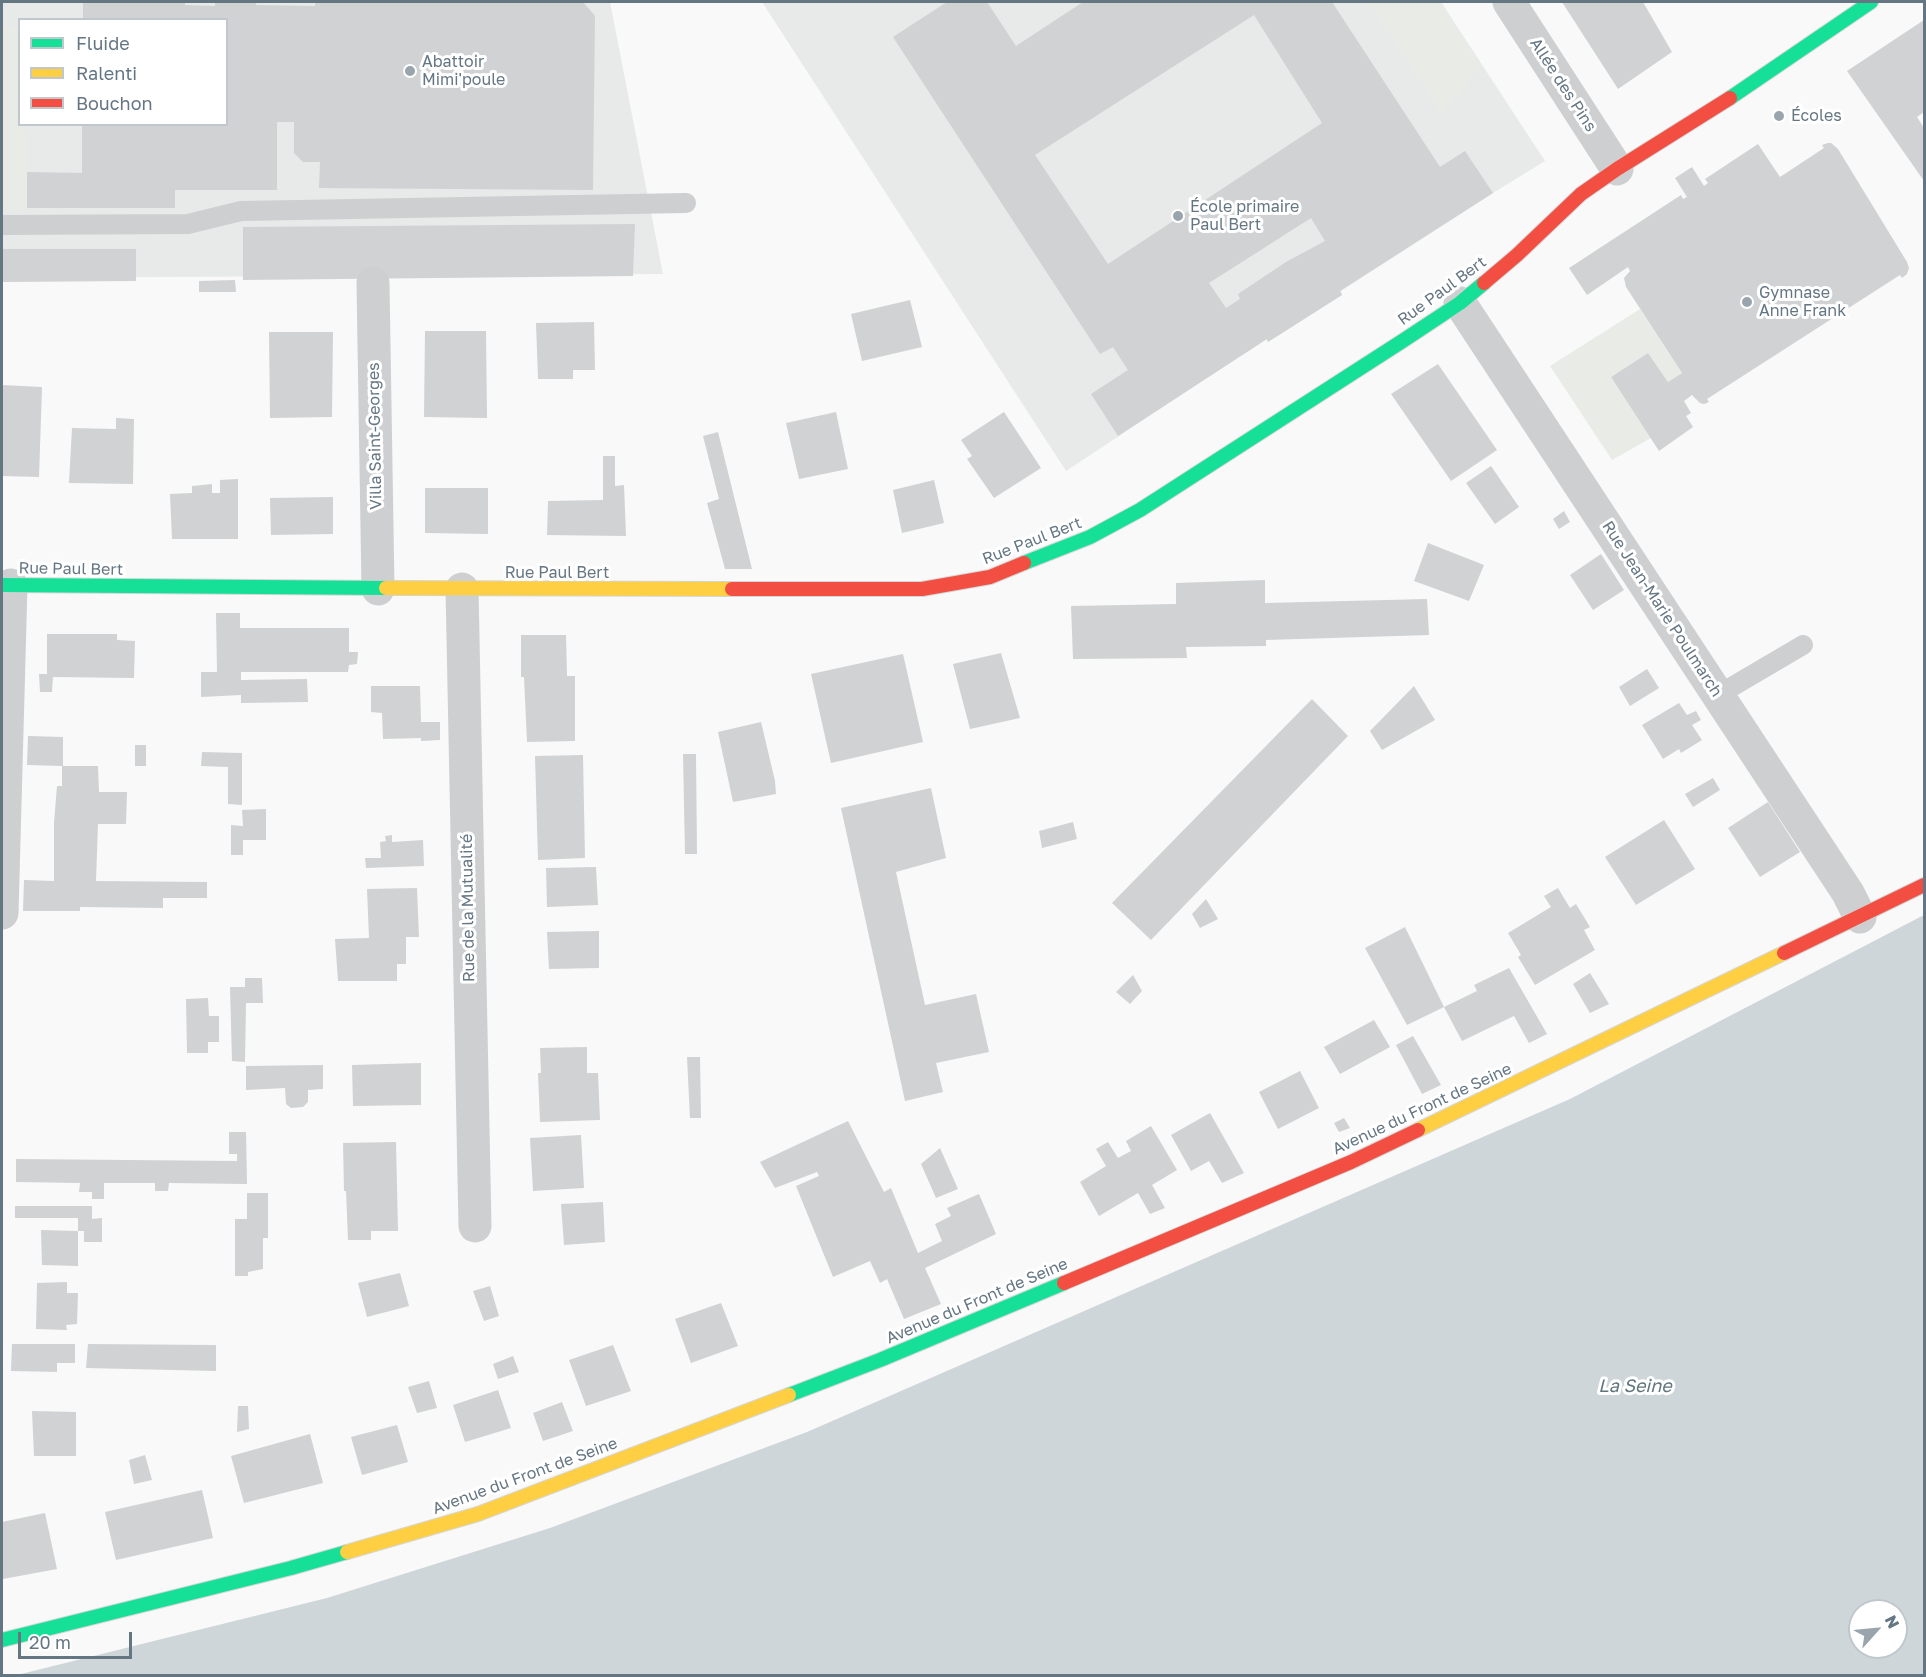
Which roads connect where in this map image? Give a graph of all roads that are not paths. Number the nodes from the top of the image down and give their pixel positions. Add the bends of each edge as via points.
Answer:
1 (1509, 2) edge
2 (1871, 2) edge
3 (1617, 169) junction
4 (686, 202) dead end
5 (2, 225) edge
6 (373, 283) dead end
7 (1460, 303) junction
8 (6, 585) edge
9 (378, 589) junction
10 (462, 589) junction
11 (1803, 645) dead end
12 (1718, 695) junction
13 (1924, 885) edge
14 (2, 913) edge
15 (1860, 917) junction
16 (474, 1226) dead end
17 (2, 1640) edge

1 - 3 street, Allée des Pins
2 - 3 street, Rue Paul Bert
3 - 7 street, Rue Paul Bert via 1581,195
4 - 5 lane via 241,210 188,224
6 - 9 street, Villa Saint-Georges
7 - 10 street, Rue Paul Bert via 1140,510 1089,537 990,577 922,589
7 - 12 street, Rue Jean-Marie Poulmarch
8 - 9 street, Rue Paul Bert
8 - 14 street
9 - 10 street, Rue Paul Bert
10 - 16 street, Rue de la Mutualité
11 - 12 lane
12 - 15 street, Rue Jean-Marie Poulmarch
13 - 15 street, Avenue du Front de Seine
15 - 17 street, Avenue du Front de Seine via 1351,1162 880,1360 478,1514 291,1568

